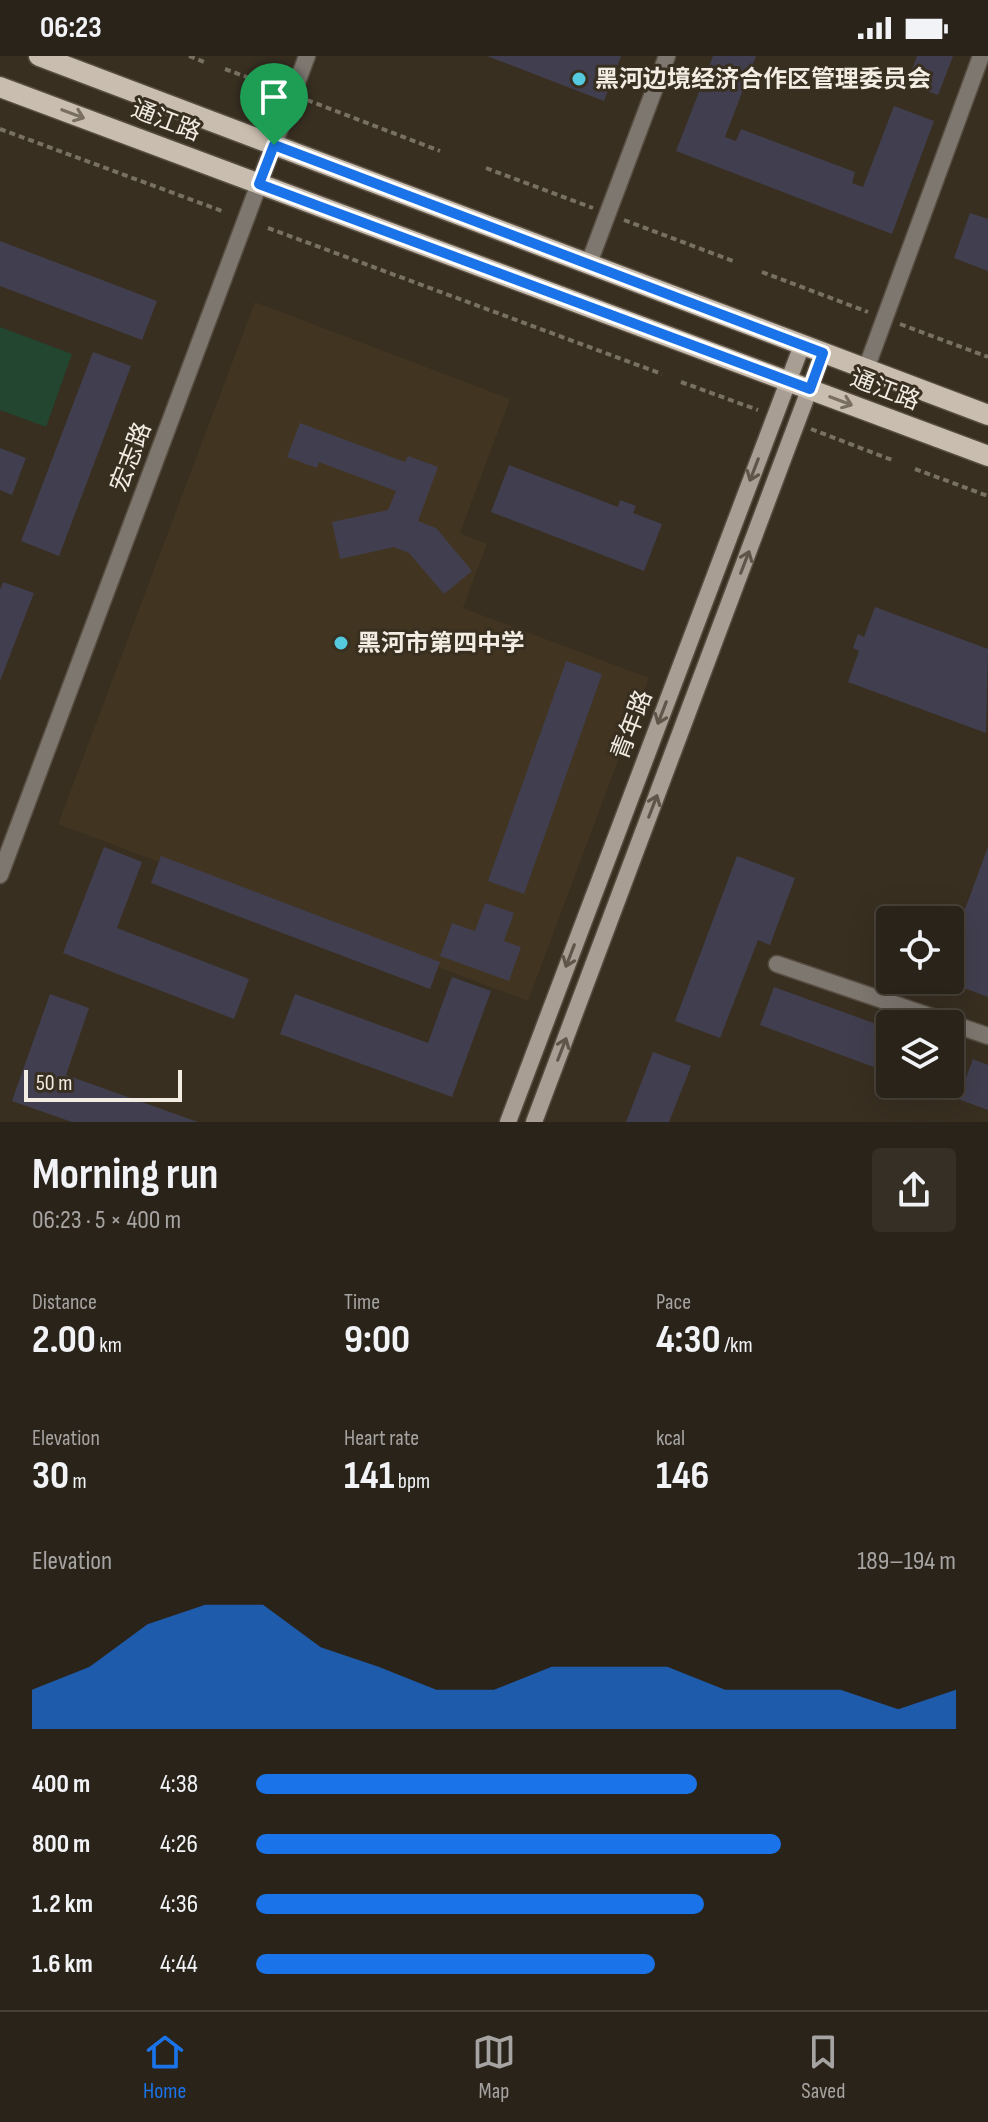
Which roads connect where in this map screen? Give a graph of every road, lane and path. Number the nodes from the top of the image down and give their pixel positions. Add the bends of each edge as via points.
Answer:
1 (39, 56) edge
2 (189, 56) edge
3 (307, 56) edge
4 (667, 56) edge
5 (981, 56) edge
6 (204, 62) dead end
7 (225, 69) dead end
8 (271, 86) dead end
9 (0, 87) edge
10 (305, 99) dead end
11 (0, 129) edge
12 (274, 145) junction
13 (440, 151) dead end
14 (486, 168) dead end
15 (259, 184) junction
16 (222, 211) dead end
17 (601, 211) dead end
18 (618, 218) dead end
19 (268, 228) dead end
20 (733, 261) dead end
21 (589, 263) junction
22 (762, 272) dead end
23 (879, 316) dead end
24 (891, 320) dead end
25 (802, 345) junction
26 (823, 353) junction
27 (988, 357) edge
28 (866, 369) junction
29 (662, 374) dead end
30 (788, 381) junction
31 (810, 389) junction
32 (988, 415) edge
33 (988, 456) edge
34 (915, 469) dead end
35 (988, 496) edge
36 (0, 875) edge
37 (777, 964) dead end
38 (988, 1036) edge
39 (508, 1122) edge
40 (534, 1122) edge

1 - 12 main road, 通江路
2 - 6 path
3 - 12 street, 宏志路
4 - 21 street
5 - 28 street
7 - 8 path
9 -> 15 main road, 通江路
10 - 13 path
11 - 16 path
12 - 15 street, 宏志路
12 - 21 main road, 通江路
14 - 17 path
15 - 30 main road, 通江路
15 - 36 street, 宏志路
18 - 20 path
19 - 29 path
21 - 25 main road, 通江路
22 - 23 path
24 - 27 path
25 - 26 main road, 通江路
25 - 30 street, 青年路
26 - 28 main road, 通江路
26 - 31 street, 青年路
28 - 32 main road, 通江路
30 - 31 main road, 通江路
30 -> 39 street, 青年路
31 -> 33 main road, 通江路
40 -> 31 street, 青年路
34 - 35 path
37 - 38 street

